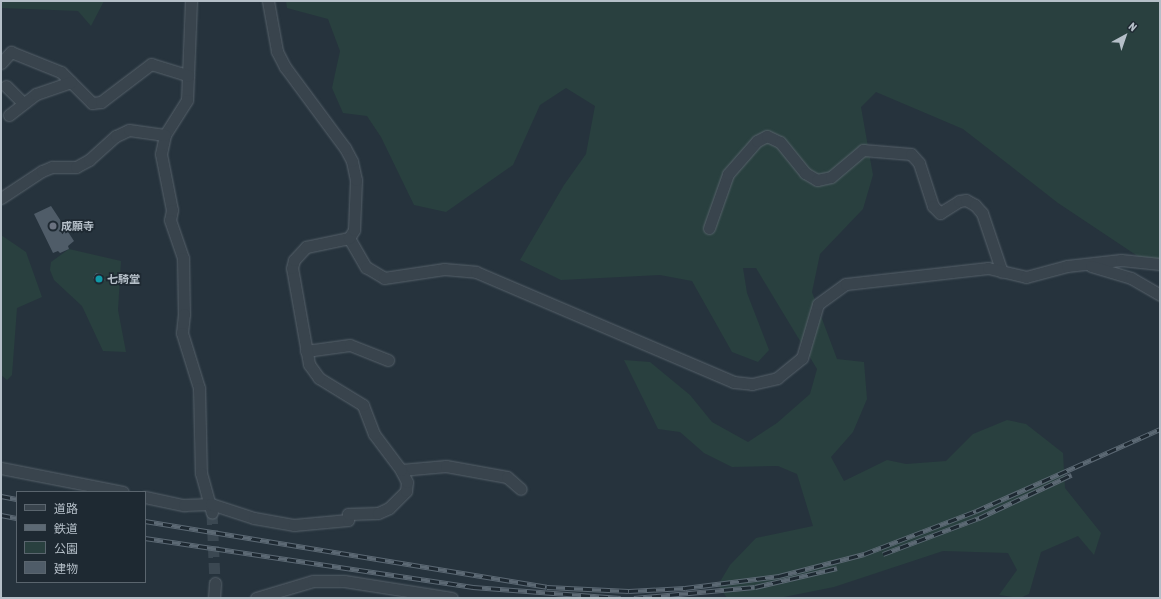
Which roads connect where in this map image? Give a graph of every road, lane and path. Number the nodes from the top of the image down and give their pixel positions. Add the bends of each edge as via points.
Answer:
1 (191, 1) edge
2 (268, 1) edge
3 (1, 63) edge
4 (188, 75) junction
5 (71, 82) junction
6 (6, 86) dead end
7 (23, 103) junction
8 (9, 115) dead end
9 (165, 135) junction
10 (1, 198) edge
11 (709, 228) dead end
12 (349, 238) junction
13 (1084, 264) junction
14 (1160, 264) edge
15 (1002, 272) junction
16 (1160, 295) edge
17 (306, 351) junction
18 (388, 360) dead end
19 (1, 468) edge
20 (401, 470) junction
21 (521, 489) dead end
22 (118, 491) edge
23 (146, 496) edge
24 (212, 508) junction
25 (331, 514) dead end
26 (348, 514) junction
27 (215, 583) tunnel mouth
28 (214, 598) edge
29 (256, 598) edge
30 (452, 598) edge

1 - 4 street
2 - 12 street via 277,51 285,67 352,161 357,204 354,230
3 - 5 street via 11,52 60,72
4 - 5 street via 151,64 101,102 92,103
4 - 9 street via 187,100
5 - 7 street via 36,94
6 - 7 street
7 - 8 street
9 - 10 street via 129,130 116,136 89,160 76,166 52,167 42,171
9 - 24 street via 161,154 163,177 172,210 170,220 183,258 182,333 199,388 201,473
11 - 15 street via 728,174 758,141 767,136 780,142 805,173 817,180 831,177 863,150 911,154 919,162 933,206 940,213 958,200 966,200 982,213
12 - 15 street via 366,268 384,278 423,270 476,272 734,382 752,384 776,378 802,358 818,304 841,287 988,268
12 - 17 street via 306,247 294,260 292,268
13 - 14 street via 1121,260
13 - 15 street via 1026,276
13 - 16 street via 1131,278
17 - 18 street via 350,346
17 - 20 street via 312,372 363,405 374,434
19 - 22 street
20 - 21 street via 446,466 507,477
20 - 26 street via 407,482 406,491 389,508 378,513
23 - 24 street
24 - 26 street via 294,525 348,520
25 - 26 street
27 - 28 street
29 - 30 street via 313,581 344,581

